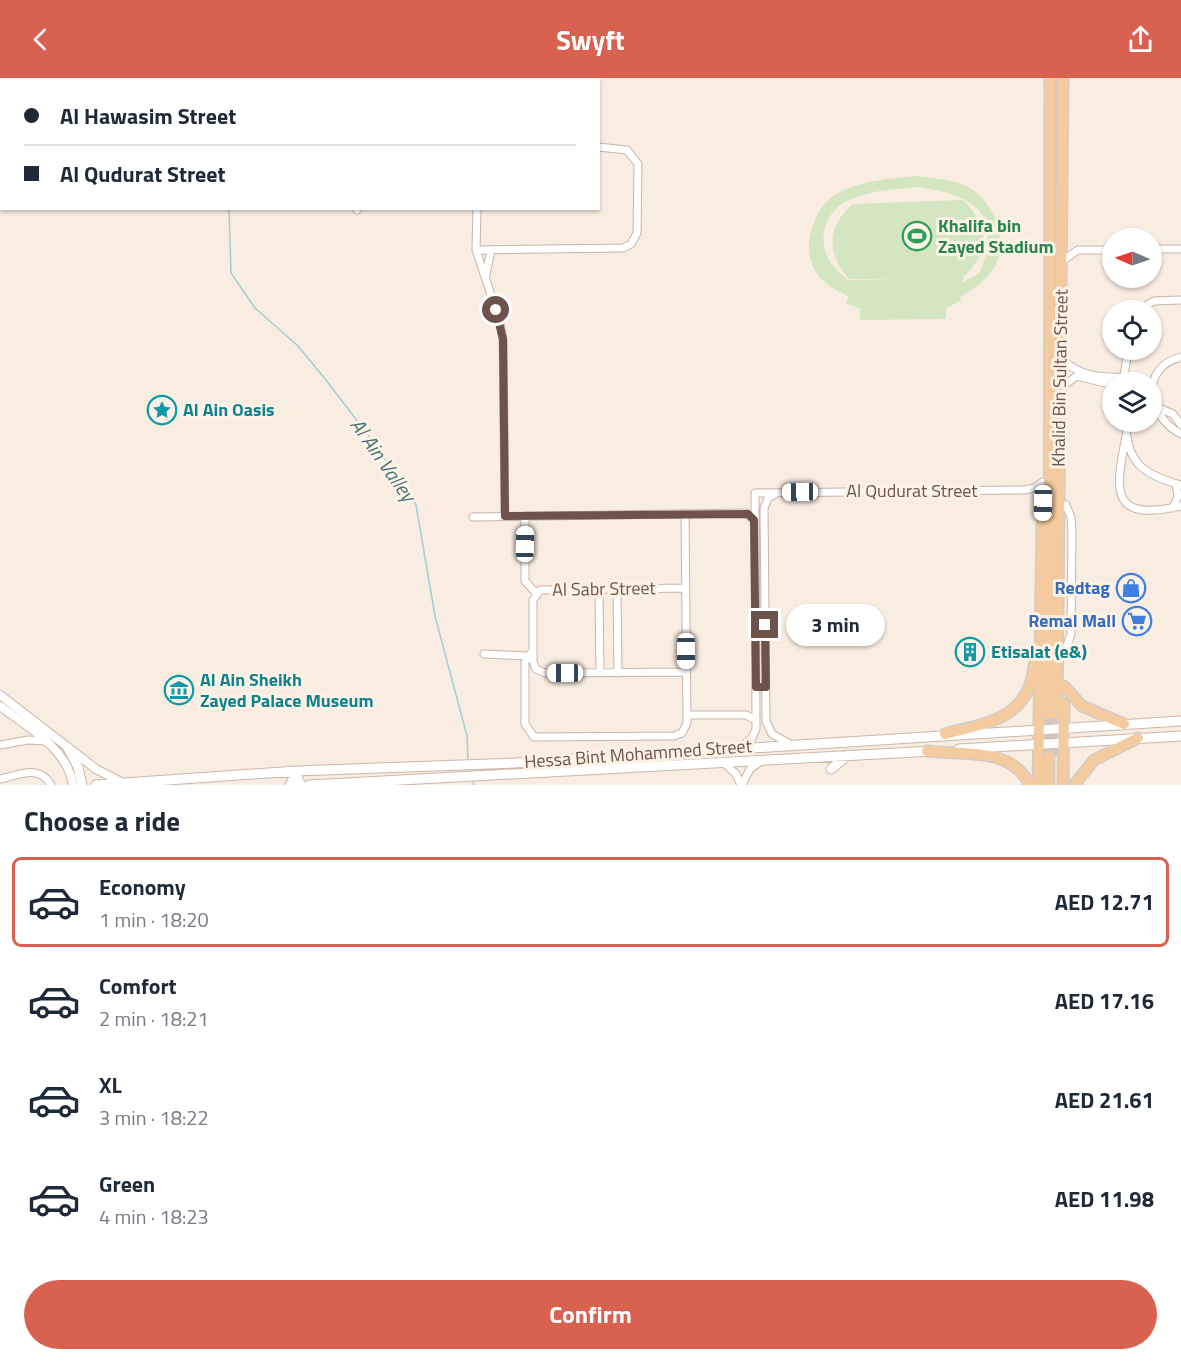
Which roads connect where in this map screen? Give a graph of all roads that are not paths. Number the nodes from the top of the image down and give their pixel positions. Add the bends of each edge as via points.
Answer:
1 (1050, 78) edge
2 (1063, 78) edge
3 (600, 147) edge
4 (477, 210) edge
5 (1061, 241) junction
6 (1162, 249) edge
7 (1181, 249) edge
8 (476, 250) junction
9 (491, 250) junction
10 (1078, 250) junction
11 (1102, 250) edge
12 (1061, 263) junction
13 (486, 280) junction
14 (1181, 300) edge
15 (1162, 301) edge
16 (1060, 355) junction
17 (1181, 357) edge
18 (1159, 372) edge
19 (1094, 379) junction
20 (1102, 379) edge
21 (1102, 382) edge
22 (1060, 388) junction
23 (1162, 409) edge
24 (1162, 419) edge
25 (1050, 425) junction
26 (1181, 425) edge
27 (1126, 432) edge
28 (1181, 434) edge
29 (1126, 436) junction
30 (1136, 462) junction
31 (1059, 463) junction
32 (1120, 470) junction
33 (1043, 482) junction
34 (1179, 485) edge
35 (761, 491) junction
36 (779, 492) junction
37 (765, 503) junction
38 (754, 506) junction
39 (1177, 507) edge
40 (746, 513) junction
41 (685, 514) junction
42 (505, 516) junction
43 (525, 516) junction
44 (473, 517) dead end
45 (754, 520) junction
46 (1042, 587) junction
47 (686, 588) junction
48 (599, 589) junction
49 (617, 589) junction
50 (536, 593) junction
51 (533, 650) junction
52 (484, 654) dead end
53 (527, 656) junction
54 (686, 672) junction
55 (600, 673) junction
56 (618, 673) junction
57 (1064, 686) junction
58 (756, 687) junction
59 (766, 687) junction
60 (0, 695) edge
61 (0, 706) edge
62 (756, 707) junction
63 (687, 715) junction
64 (746, 715) junction
65 (756, 720) junction
66 (1181, 721) edge
67 (1124, 724) junction
68 (28, 728) junction
69 (1063, 728) junction
70 (1038, 729) junction
71 (945, 735) junction
72 (1181, 736) edge
73 (1138, 738) junction
74 (23, 740) junction
75 (46, 741) junction
76 (1063, 743) junction
77 (790, 744) junction
78 (1038, 744) junction
79 (0, 745) edge
80 (68, 748) junction
81 (739, 748) junction
82 (927, 751) junction
83 (848, 755) junction
84 (765, 759) junction
85 (722, 761) junction
86 (514, 767) junction
87 (831, 769) dead end
88 (293, 773) junction
89 (0, 779) edge
90 (124, 783) junction
91 (365, 783) edge
92 (51, 785) edge
93 (73, 785) edge
94 (82, 785) edge
95 (96, 785) edge
96 (290, 785) edge
97 (301, 785) edge
98 (309, 785) edge
99 (741, 785) edge
100 (1030, 785) edge
101 (1038, 785) edge
102 (1049, 785) edge
103 (1056, 785) edge
104 (1063, 785) edge
105 (1074, 785) edge

1 - 25 main road, Khalid Bin Sultan Street
2 - 5 main road, Khalid Bin Sultan Street
3 - 9 street via 627,150 638,164 637,233 631,244 623,248
4 - 8 street
5 - 10 street
5 - 12 main road, Khalid Bin Sultan Street
6 - 7 street
8 - 9 street
8 - 13 street
9 - 13 street
10 - 11 street
10 - 12 street
12 - 16 main road, Khalid Bin Sultan Street
13 - 42 street via 503,339
14 - 15 street
16 - 19 street via 1073,368
16 - 22 main road, Khalid Bin Sultan Street
17 - 18 street
19 - 20 street
19 - 21 street
19 - 22 street via 1077,376
22 - 31 main road, Khalid Bin Sultan Street
23 - 26 street via 1173,414
24 - 28 street
25 - 31 main road, Khalid Bin Sultan Street via 1053,714
25 - 33 main road
27 - 29 street
29 - 30 street
29 - 32 street
30 - 32 street
30 - 34 street
31 - 57 main road via 1066,478
32 - 39 street via 1118,488 1127,504 1139,509
33 - 36 street, Al Qudurat Street via 1024,490
33 - 46 main road
34 - 39 street
35 - 36 street, Al Qudurat Street
35 - 37 street
35 - 38 street via 754,496
36 - 37 street
37 - 38 street
37 - 59 street
38 - 40 street
38 - 45 street
40 - 41 street
40 - 45 street
41 - 43 street
41 - 47 street
42 - 43 street
42 - 44 street
43 - 50 street via 525,581
45 - 58 street
46 - 70 main road
46 - 71 main road via 1034,672 1023,698 996,721
47 - 49 street, Al Sabr Street
47 - 54 street
48 - 49 street, Al Sabr Street
48 - 50 street, Al Sabr Street
48 - 55 street
49 - 56 street
50 - 51 street, Al Sabr Street
51 - 53 street
51 - 55 street, Al Sabr Street via 533,664 540,672
52 - 53 street
53 - 63 street via 525,724 536,738 674,736 684,731
54 - 56 street, Al Sabr Street
54 - 63 street
55 - 56 street, Al Sabr Street
57 - 67 main road via 1082,706
57 - 69 main road
58 - 59 street
58 - 62 street
59 - 77 street via 768,728 775,737
60 - 80 street
61 - 68 street
62 - 64 street
62 - 65 street
63 - 64 street
64 - 65 street
65 - 81 street via 754,736
66 - 67 main road, Hessa Bint Mohammed Street
67 - 69 main road, Hessa Bint Mohammed Street
68 - 74 street
68 - 75 street
69 - 70 main road, Hessa Bint Mohammed Street
69 - 76 main road
70 - 71 main road, Hessa Bint Mohammed Street
70 - 78 main road
71 - 77 main road, Hessa Bint Mohammed Street
72 - 73 main road, Hessa Bint Mohammed Street
73 - 76 main road, Hessa Bint Mohammed Street
73 - 105 main road via 1094,760
74 - 75 street
74 - 79 street
75 - 93 street via 64,758
76 - 78 main road, Hessa Bint Mohammed Street
76 - 104 main road
77 - 81 main road, Hessa Bint Mohammed Street
78 - 82 main road, Hessa Bint Mohammed Street
78 - 101 main road
80 - 90 street via 102,773
80 - 94 main road
81 - 86 main road, Hessa Bint Mohammed Street
82 - 83 main road, Hessa Bint Mohammed Street
82 - 100 main road via 997,756 1015,765
83 - 84 main road, Hessa Bint Mohammed Street
83 - 87 main road
84 - 85 main road, Hessa Bint Mohammed Street
84 - 99 street via 750,769
85 - 86 main road, Hessa Bint Mohammed Street
85 - 99 street
86 - 88 main road, Hessa Bint Mohammed Street
86 - 91 main road, Hessa Bint Mohammed Street
88 - 90 main road, Hessa Bint Mohammed Street
88 - 96 main road
88 - 97 main road
89 - 92 street via 38,772
90 - 95 main road, Hessa Bint Mohammed Street
91 - 98 main road, Hessa Bint Mohammed Street
102 - 103 main road via 1053,757

